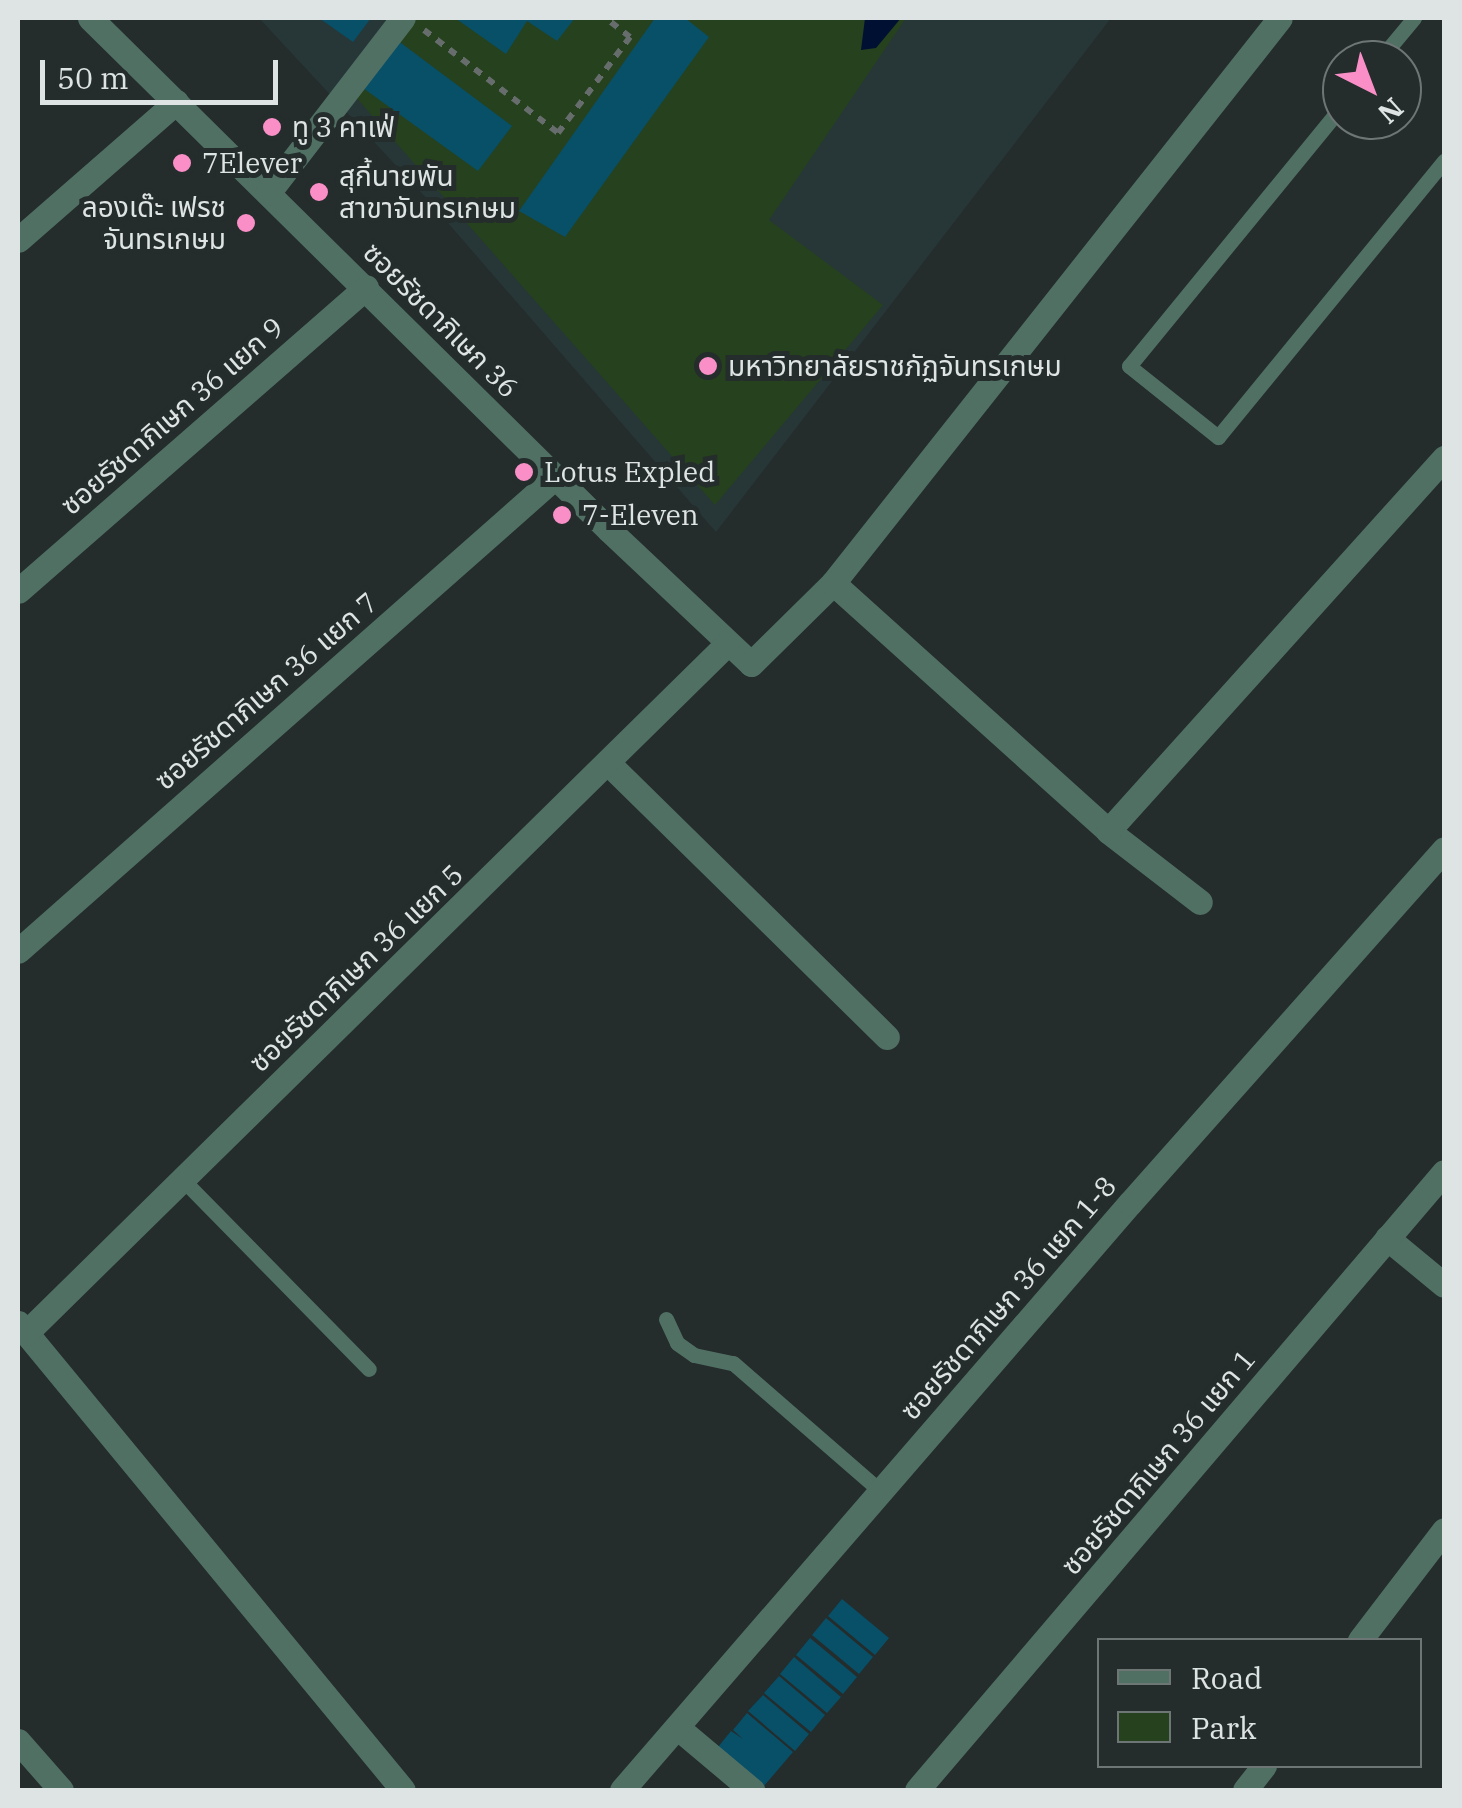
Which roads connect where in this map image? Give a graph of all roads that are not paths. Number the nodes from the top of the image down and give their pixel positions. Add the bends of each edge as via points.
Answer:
1 (90, 18) edge
2 (1280, 18) edge
3 (1414, 18) edge
4 (413, 23) edge
5 (1396, 40) edge
6 (176, 102) junction
7 (1322, 131) edge
8 (1444, 162) edge
9 (268, 193) junction
10 (18, 240) edge
11 (366, 287) junction
12 (1444, 458) edge
13 (555, 477) junction
14 (833, 583) junction
15 (18, 591) edge
16 (727, 644) junction
17 (608, 763) junction
18 (1108, 831) junction
19 (1444, 849) edge
20 (1200, 902) dead end
21 (18, 951) edge
22 (886, 1037) dead end
23 (1444, 1172) edge
24 (182, 1180) junction
25 (1387, 1238) junction
26 (1444, 1284) edge
27 (666, 1319) dead end
28 (22, 1328) edge
29 (369, 1369) dead end
30 (880, 1490) junction
31 (1444, 1530) edge
32 (1362, 1638) edge
33 (678, 1728) junction
34 (18, 1742) edge
35 (1262, 1768) edge
36 (61, 1790) edge
37 (403, 1790) edge
38 (622, 1790) edge
39 (752, 1790) edge
40 (916, 1790) edge
41 (1245, 1790) edge

1 - 6 street, ซอยรัชดาภิเษก 36
2 - 14 street
3 - 5 lane
4 - 9 street
6 - 9 street, ซอยรัชดาภิเษก 36
6 - 10 street
7 - 8 lane via 1130,366 1218,438
9 - 11 street, ซอยรัชดาภิเษก 36
11 - 13 street, ซอยรัชดาภิเษก 36
11 - 15 street, ซอยรัชดาภิเษก 36 แยก 9
12 - 18 street
13 - 16 street, ซอยรัชดาภิเษก 36
13 - 21 street, ซอยรัชดาภิเษก 36 แยก 7
14 - 16 street, ซอยรัชดาภิเษก 36 via 751,664
14 - 18 street
16 - 17 street, ซอยรัชดาภิเษก 36 แยก 5
17 - 22 street
17 - 24 street, ซอยรัชดาภิเษก 36 แยก 5
18 - 20 street
19 - 30 street, ซอยรัชดาภิเษก 36 แยก 1-8
23 - 25 street, ซอยรัชดาภิเษก 36 แยก 1
24 - 28 street, ซอยรัชดาภิเษก 36 แยก 5
24 - 29 lane
25 - 26 street
25 - 40 street, ซอยรัชดาภิเษก 36 แยก 1
27 - 30 lane via 677,1343 694,1355 733,1363
28 - 37 street
30 - 33 street, ซอยรัชดาภิเษก 36 แยก 1-8
31 - 32 street
33 - 38 street, ซอยรัชดาภิเษก 36 แยก 1-8
33 - 39 street
34 - 36 street
35 - 41 street

